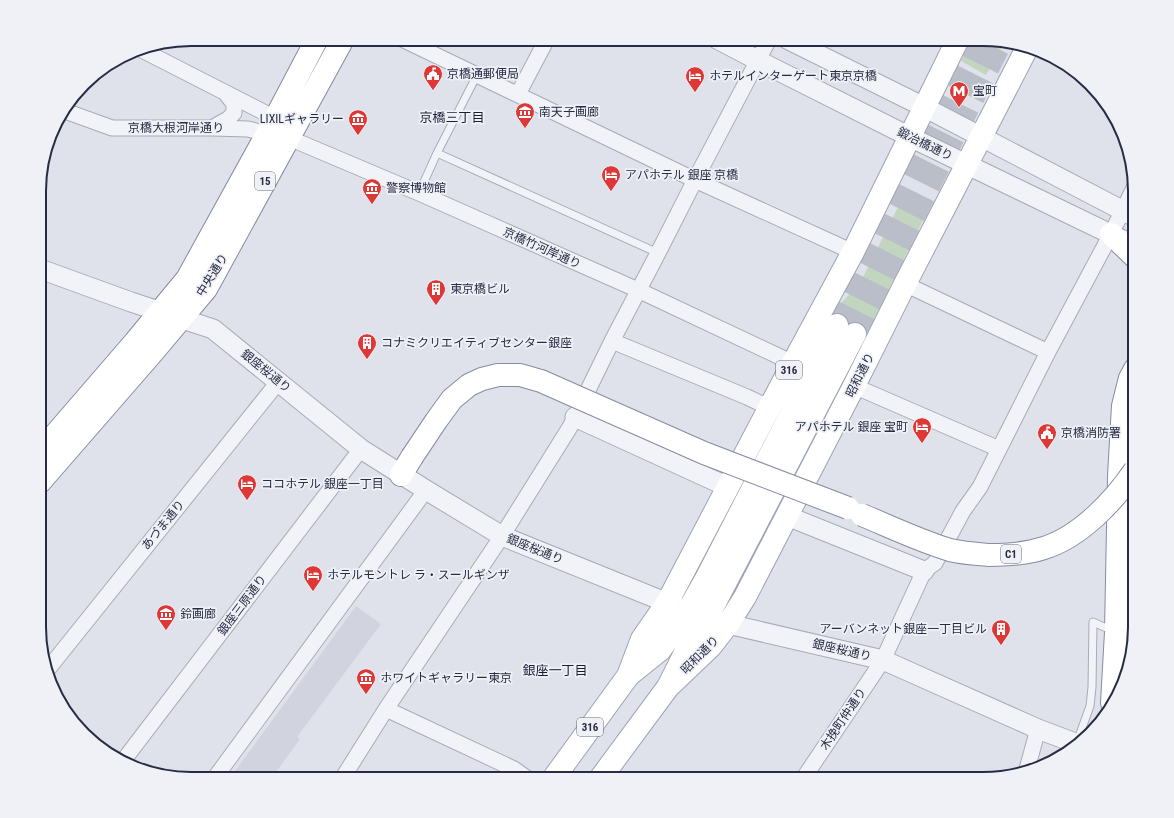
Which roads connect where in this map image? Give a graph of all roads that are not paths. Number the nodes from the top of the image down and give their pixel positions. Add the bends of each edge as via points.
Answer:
1 (313, 46) edge
2 (339, 46) edge
3 (417, 46) edge
4 (543, 46) edge
5 (730, 46) edge
6 (766, 46) edge
7 (801, 46) edge
8 (954, 46) edge
9 (148, 53) edge
10 (1025, 53) edge
11 (759, 61) junction
12 (477, 74) junction
13 (518, 94) junction
14 (227, 95) junction
15 (924, 107) junction
16 (69, 112) edge
17 (271, 126) junction
18 (212, 128) junction
19 (910, 137) junction
20 (289, 138) junction
21 (981, 138) junction
22 (437, 153) junction
23 (967, 164) junction
24 (695, 180) junction
25 (419, 193) junction
26 (1128, 214) edge
27 (1111, 234) junction
28 (1128, 242) edge
29 (1128, 250) edge
30 (853, 252) junction
31 (658, 253) junction
32 (46, 271) edge
33 (904, 284) junction
34 (638, 290) junction
35 (161, 312) junction
36 (182, 318) junction
37 (846, 330) tunnel mouth
38 (612, 341) junction
39 (1048, 352) junction
40 (793, 363) junction
41 (279, 381) junction
42 (854, 386) junction
43 (1128, 386) edge
44 (770, 408) junction
45 (575, 417) junction
46 (46, 445) edge
47 (361, 449) junction
48 (999, 449) junction
49 (406, 466) junction
50 (46, 475) edge
51 (1128, 480) edge
52 (728, 486) junction
53 (426, 490) junction
54 (787, 516) junction
55 (502, 536) junction
56 (924, 571) junction
57 (667, 603) junction
58 (697, 614) junction
59 (728, 624) junction
60 (1116, 632) junction
61 (883, 660) junction
62 (51, 665) edge
63 (628, 676) junction
64 (668, 687) junction
65 (1113, 692) edge
66 (386, 709) junction
67 (1038, 729) junction
68 (1078, 737) edge
69 (1073, 741) edge
70 (126, 757) edge
71 (1028, 764) edge
72 (219, 772) edge
73 (346, 772) edge
74 (518, 772) edge
75 (558, 772) edge
76 (605, 772) edge
77 (808, 772) edge

1 - 17 main road, 中央通り / 15
2 - 20 main road, 中央通り / 15
3 - 12 street
4 - 13 street
5 - 11 street, 鍛冶橋通り
6 - 11 street
7 - 15 street
8 - 15 main road, 昭和通り / 316
9 - 14 street
10 - 21 main road, 昭和通り / 316
11 - 19 street, 鍛冶橋通り
11 - 24 street
12 - 13 street
12 - 22 lane
13 - 24 street
14 - 17 street
14 - 18 street via 234,104 234,112 228,119
15 - 19 main road, 昭和通り / 316
15 - 21 street
16 - 18 street, 京橋大根河岸通り via 112,128
17 - 18 street, 京橋大根河岸通り via 248,129
17 - 20 street, 京橋大根河岸通り
17 - 35 main road, 中央通り / 15 via 187,279
19 - 23 street, 鍛冶橋通り
19 - 30 main road, 昭和通り / 316
20 - 25 street, 京橋竹河岸通り
20 - 36 main road, 中央通り / 15 via 206,289
21 - 23 main road, 昭和通り / 316
21 - 26 street
22 - 25 lane
22 - 31 lane
23 - 27 street, 鍛冶橋通り
23 - 33 main road, 昭和通り / 316
24 - 30 street
24 - 31 street
25 - 34 street, 京橋竹河岸通り
26 - 27 street
27 - 28 street, 鍛冶橋通り
27 - 29 main road
27 - 39 street
30 - 40 main road, 昭和通り / 316
31 - 34 street
32 - 35 street, 銀座桜通り
33 - 39 street
33 - 42 main road, 昭和通り / 316
34 - 38 street
34 - 40 street, 京橋竹河岸通り
35 - 36 street, 銀座桜通り
35 - 46 main road, 中央通り / 15
36 - 41 street, 銀座桜通り via 213,329
36 - 50 main road, 中央通り / 15
37 - 58 main road, 昭和通り / 316
38 - 44 street
38 - 45 street
39 - 48 street
40 - 44 main road, 昭和通り / 316
41 - 47 street, 銀座桜通り
41 - 62 street, あづま通り
42 - 48 street
42 - 54 main road, 昭和通り / 316
43 - 60 main road via 1123,406 1118,476
44 - 52 main road, 昭和通り / 316
45 - 52 street
45 - 55 street
47 - 49 street, 銀座桜通り
47 - 70 street, 銀座三原通り
48 - 56 street via 980,488 963,511 935,563
49 - 51 main road, C1, bridge via 452,399 469,385 498,375 520,375 541,381 704,453 951,550 999,555 1034,551 1056,544 1101,511
49 - 53 street, 銀座桜通り
52 - 57 main road, 昭和通り / 316
53 - 55 street, 銀座桜通り
53 - 72 street
54 - 56 street
54 - 59 main road, 昭和通り / 316
55 - 57 street, 銀座桜通り
55 - 66 street
56 - 61 street, 木挽町仲通り
57 - 58 street, 銀座桜通り
57 - 63 main road, 昭和通り / 316 via 642,639
58 - 59 street, 銀座桜通り
58 - 63 main road, 昭和通り / 316 via 660,650
58 - 64 main road, 昭和通り / 316 via 692,639
59 - 61 street, 銀座桜通り
59 - 64 main road, 昭和通り / 316 via 711,646
60 - 65 main road
60 - 68 lane via 1093,622 1091,700
61 - 67 street, 銀座桜通り
61 - 77 street, 木挽町仲通り
63 - 75 main road, 昭和通り / 316
64 - 76 main road, 昭和通り / 316
66 - 73 street
66 - 74 street
67 - 69 street, 銀座桜通り
67 - 71 street

